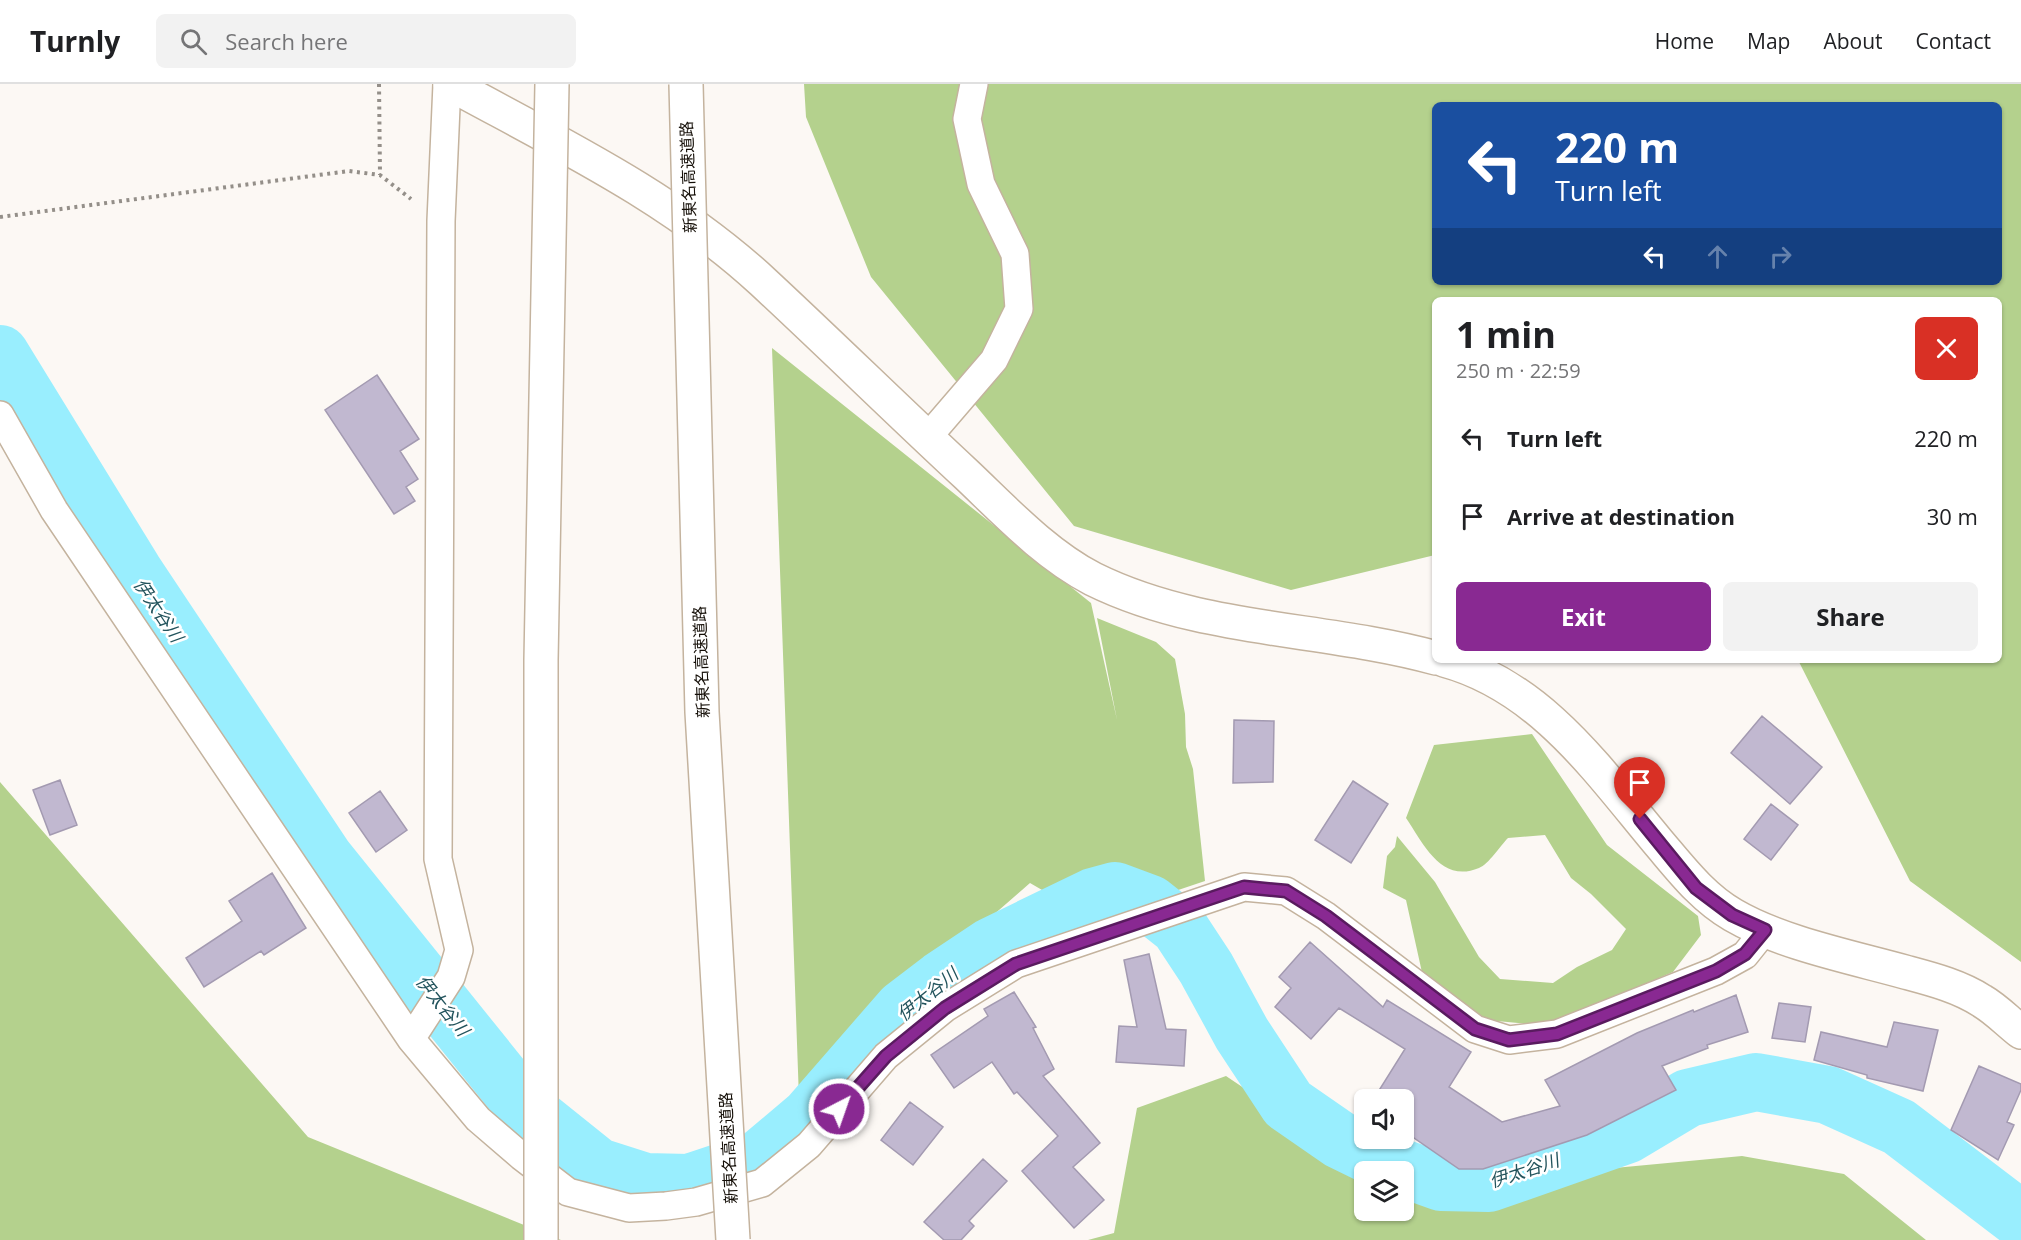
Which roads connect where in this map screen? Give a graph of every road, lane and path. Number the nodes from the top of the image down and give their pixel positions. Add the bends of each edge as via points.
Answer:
1 (379, 84) edge
2 (449, 84) edge
3 (552, 84) edge
4 (686, 84) edge
5 (974, 84) edge
6 (380, 175) junction
7 (0, 217) edge
8 (441, 222) junction
9 (0, 415) edge
10 (927, 438) junction
11 (1432, 657) edge
12 (1454, 663) edge
13 (1765, 930) junction
14 (416, 1032) junction
15 (2021, 1032) edge
16 (541, 1240) edge
17 (733, 1240) edge

1 - 6 path
2 - 8 street
2 - 10 main road via 647,192 706,235 760,279
3 - 16 main road, bridge via 540,660
4 - 17 main road, 新東名高速道路, bridge via 702,712
5 - 10 street via 967,119 981,184 1015,254 1019,309 994,360
6 - 7 path via 349,171
6 - 8 path
8 - 14 street via 438,859 459,950 451,977
9 - 14 street via 54,510
10 - 11 main road via 1038,542 1092,578 1184,612
12 - 13 main road via 1514,691 1550,718 1696,888 1732,915
13 - 14 street via 1745,954 1716,971 1557,1034 1509,1040 1475,1029 1326,916 1286,891 1244,887 1016,964 945,1008 886,1056 808,1145 762,1183 696,1202 629,1208 568,1192 521,1156 478,1119
13 - 15 main road via 1938,980 1982,1000

